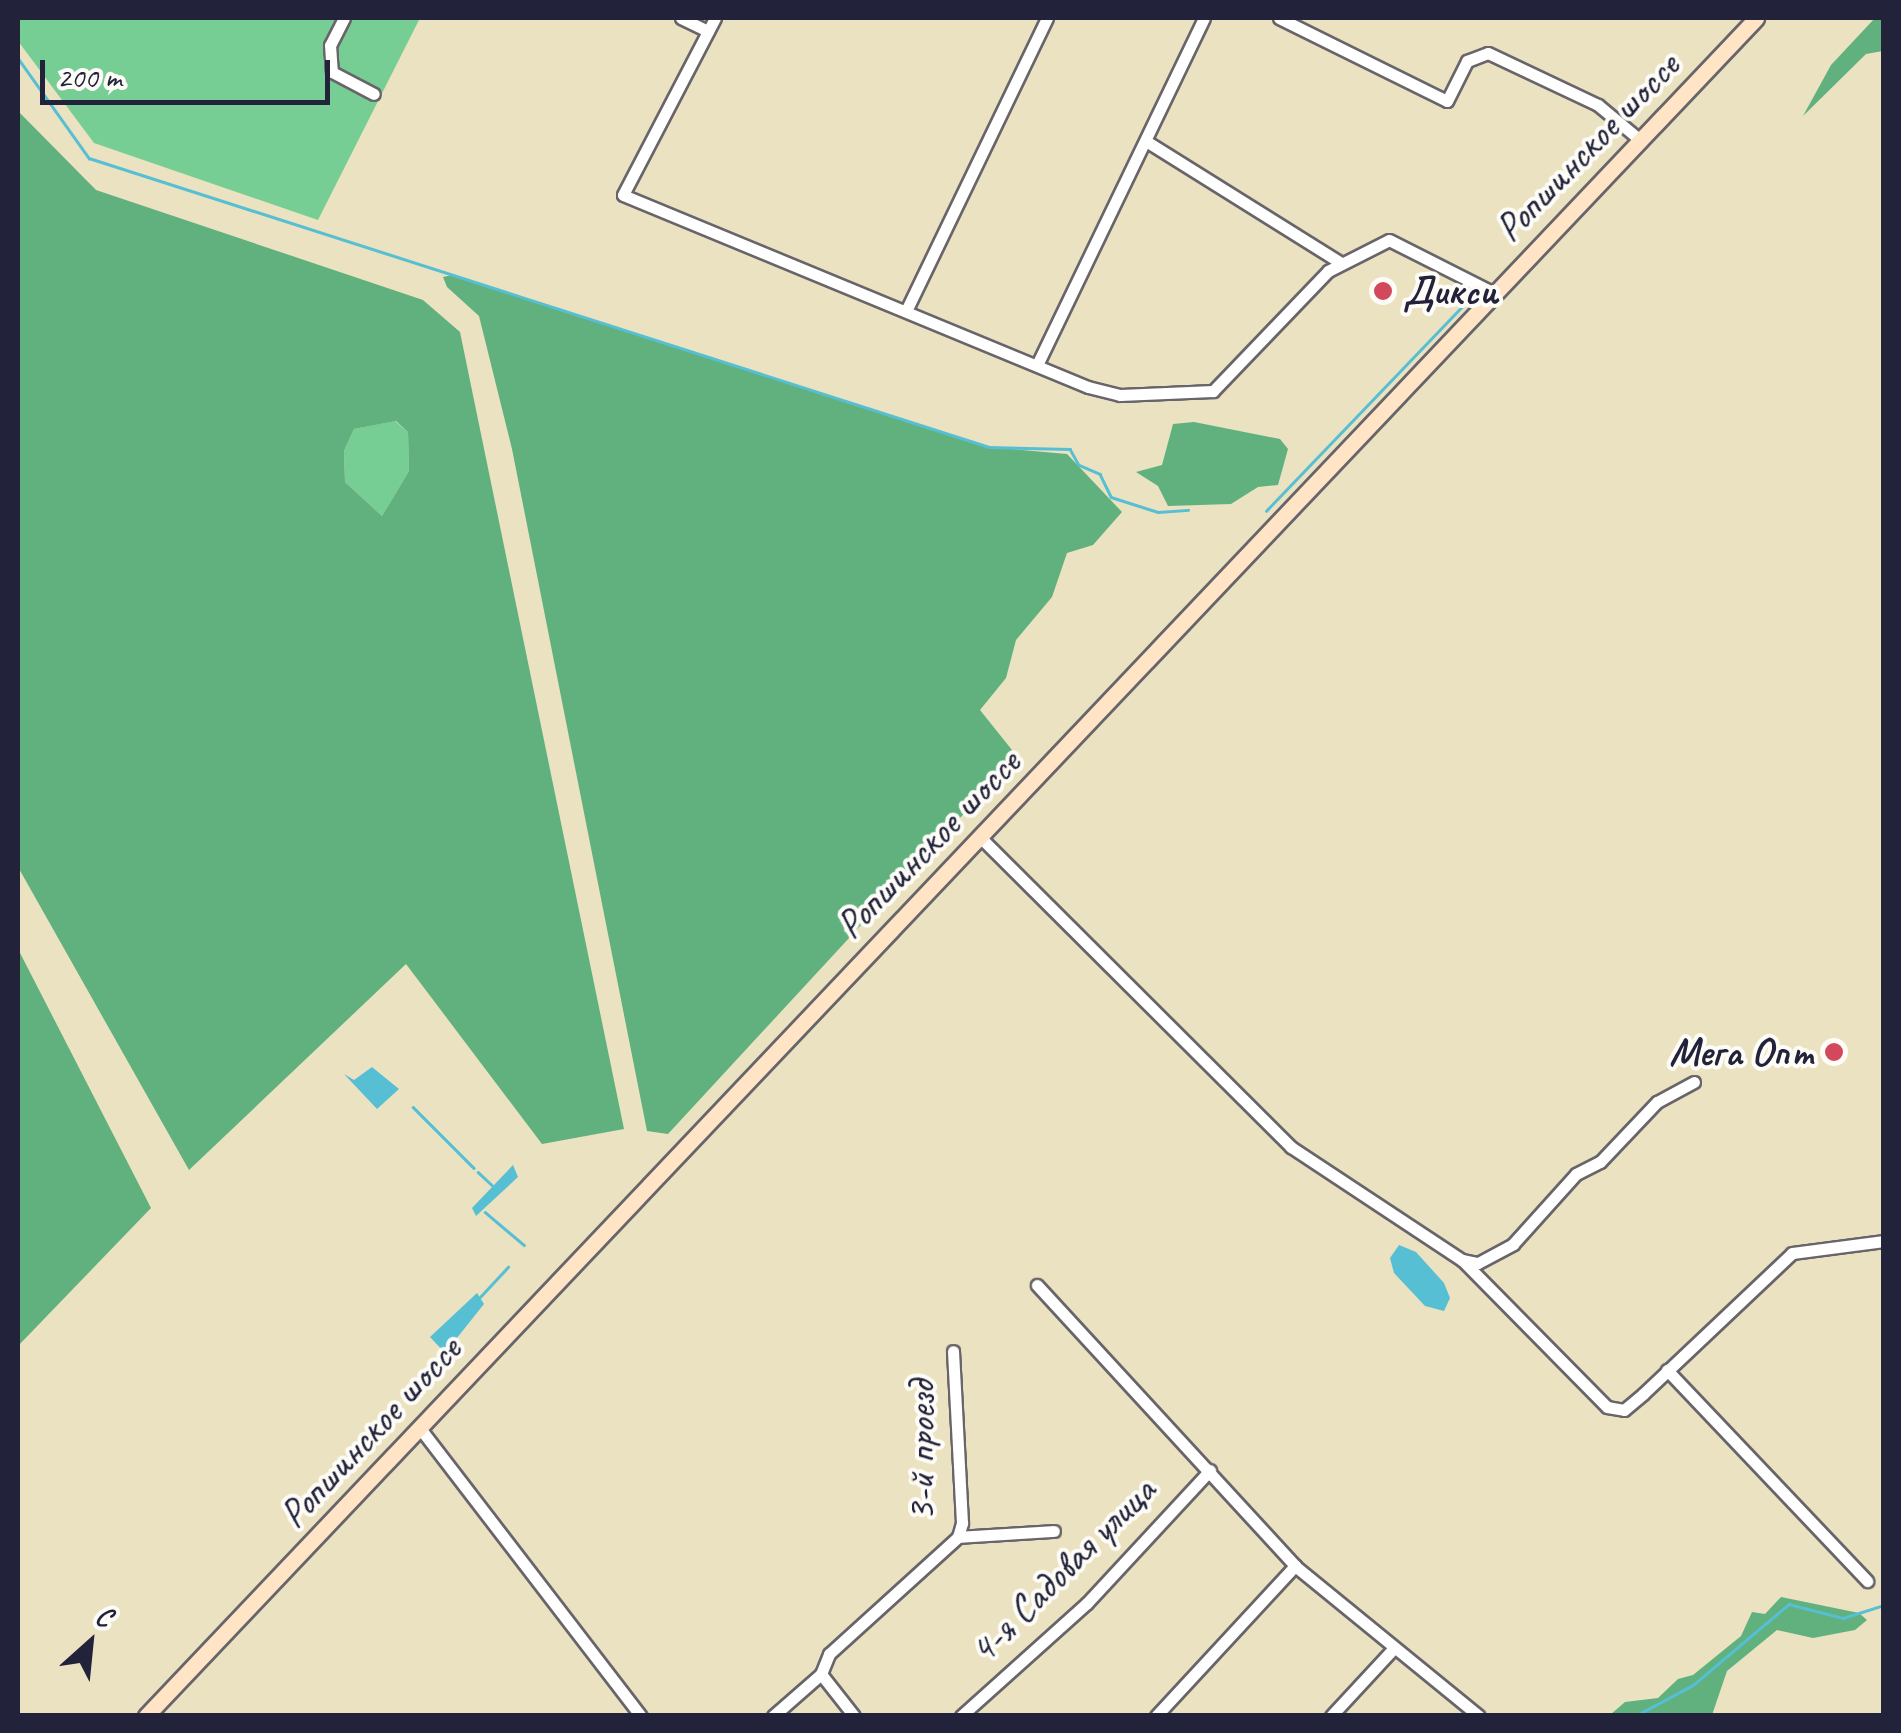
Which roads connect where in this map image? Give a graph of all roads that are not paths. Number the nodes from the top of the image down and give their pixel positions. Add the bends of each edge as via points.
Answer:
1 (344, 18) edge
2 (681, 18) edge
3 (715, 18) edge
4 (1047, 18) edge
5 (1204, 18) edge
6 (1279, 18) edge
7 (1756, 18) edge
8 (708, 31) junction
9 (374, 94) dead end
10 (1639, 139) junction
11 (1146, 140) junction
12 (1341, 263) junction
13 (1494, 293) junction
14 (906, 311) junction
15 (1037, 365) junction
16 (981, 838) junction
17 (1694, 1082) dead end
18 (1884, 1241) edge
19 (1462, 1260) junction
20 (1038, 1285) dead end
21 (953, 1352) dead end
22 (1668, 1370) junction
23 (420, 1427) junction
24 (1210, 1470) junction
25 (1054, 1531) dead end
26 (958, 1537) junction
27 (1295, 1566) junction
28 (1867, 1582) dead end
29 (1394, 1648) junction
30 (820, 1674) junction
31 (146, 1716) edge
32 (641, 1716) edge
33 (773, 1716) edge
34 (854, 1716) edge
35 (961, 1716) edge
36 (1156, 1716) edge
37 (1332, 1716) edge
38 (1479, 1716) edge

1 - 9 street via 330,45 332,72
2 - 8 street
3 - 8 street
4 - 14 street
5 - 11 street
6 - 10 street via 1447,102 1466,61 1488,52 1598,105
7 - 10 main road, Ропшинское шоссе
8 - 14 street via 623,195
10 - 13 main road, Ропшинское шоссе
11 - 12 street
11 - 15 street
12 - 13 street via 1389,240
12 - 15 street via 1213,391 1120,394
13 - 16 main road, Ропшинское шоссе
14 - 15 street
16 - 19 street via 1290,1147
16 - 23 main road, Ропшинское шоссе
17 - 19 street via 1656,1102 1600,1162 1576,1174 1513,1244 1478,1263
18 - 22 street via 1792,1254
19 - 22 street via 1607,1407 1624,1410
20 - 24 street
21 - 26 street, 3-й проезд
22 - 28 street
23 - 31 main road, Ропшинское шоссе
23 - 32 street
24 - 27 street
24 - 35 street, 4-я Садовая улица via 1087,1602
25 - 26 street
26 - 30 street, 3-й проезд via 829,1654
27 - 29 street
27 - 36 street
29 - 37 street
29 - 38 street
30 - 33 street, 3-й проезд
30 - 34 street

